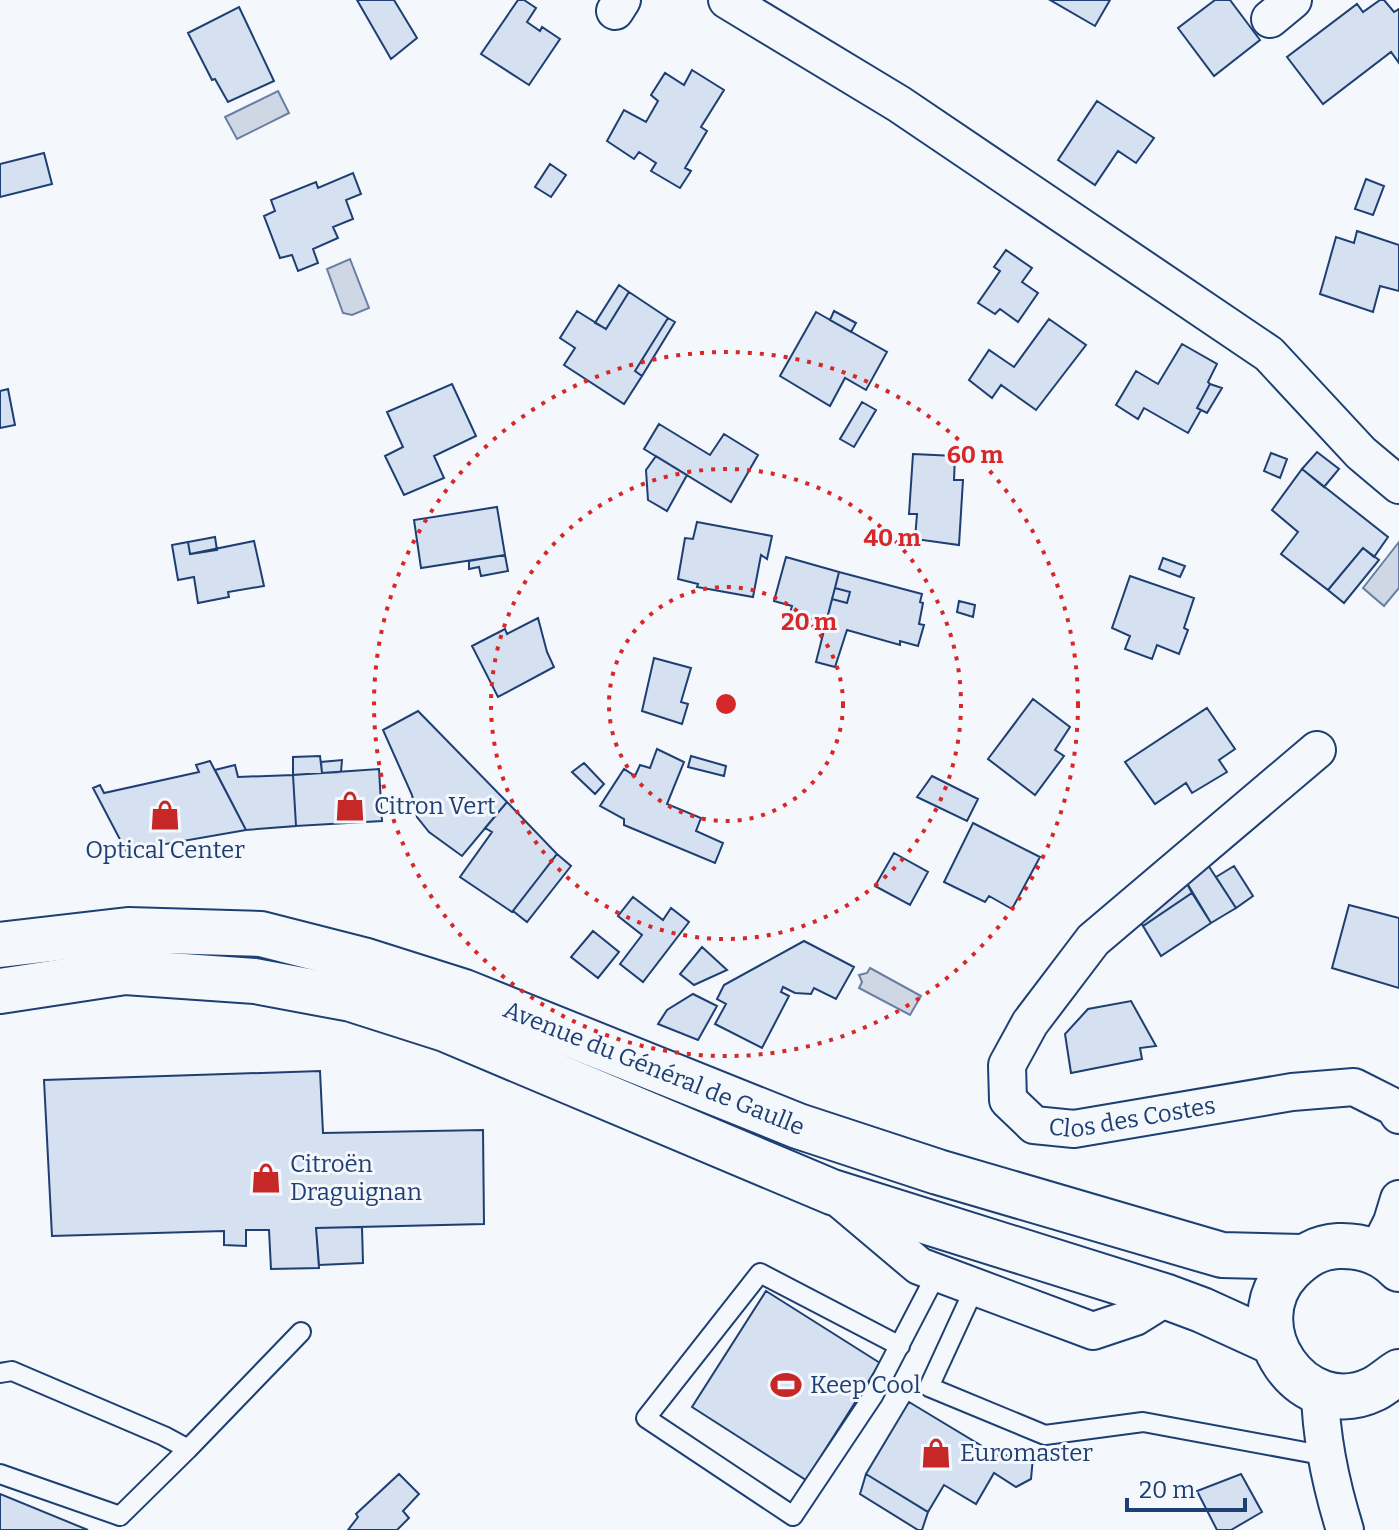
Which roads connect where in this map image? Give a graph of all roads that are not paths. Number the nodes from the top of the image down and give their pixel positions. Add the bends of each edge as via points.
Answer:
1 (727, 0) edge
2 (1399, 485) edge
3 (1317, 750) dead end
4 (0, 945) edge
5 (0, 991) edge
6 (1399, 1115) edge
7 (832, 1192) junction
8 (1399, 1199) edge
9 (1302, 1257) junction
10 (1388, 1261) edge
11 (937, 1273) junction
12 (975, 1287) junction
13 (1167, 1297) junction
14 (301, 1332) dead end
15 (1272, 1342) junction
16 (900, 1346) junction
17 (0, 1373) edge
18 (1390, 1385) edge
19 (1320, 1392) junction
20 (188, 1449) junction
21 (1327, 1456) junction
22 (0, 1474) edge
23 (1345, 1530) edge

1 - 2 street via 899,104 1269,354 1361,453
3 - 6 street, Clos des Costes via 1093,940 1030,1023 1007,1065 1008,1100 1034,1125 1074,1129 1292,1092 1354,1087 1394,1107
4 - 9 main road, Avenue du Général de Gaulle via 128,930 261,934 464,992 798,1126 938,1172 1222,1255
5 - 7 main road, Avenue du Général de Gaulle via 125,972 255,981 351,999 445,1029
7 - 11 street via 919,1266
7 - 13 main road, Avenue du Général de Gaulle
8 - 10 street
9 - 10 main road, Avenue du Général de Gaulle via 1327,1247 1353,1245
9 - 15 main road via 1280,1280 1270,1310
11 - 12 street
11 - 16 lane
12 - 13 street via 1093,1331 1135,1317
12 - 21 lane via 929,1387 1045,1435 1143,1422
13 - 15 main road, Avenue du Général de Gaulle
14 - 20 lane
15 - 19 main road via 1290,1373
16 - 16 lane via 793,1516 646,1418 760,1273
17 - 20 lane via 12,1371
18 - 19 main road via 1356,1395
19 - 21 street
20 - 22 lane via 120,1516
21 - 23 street

